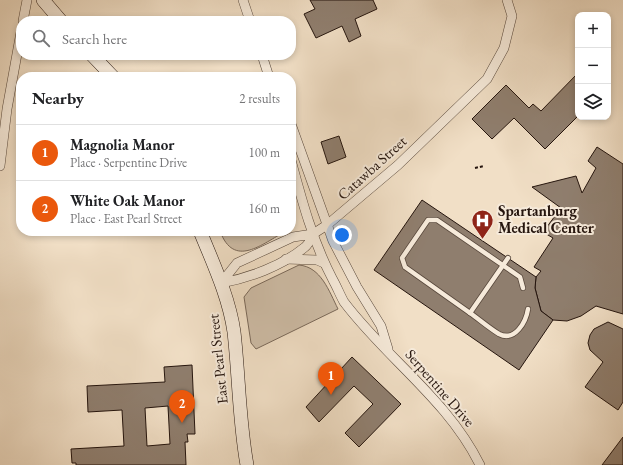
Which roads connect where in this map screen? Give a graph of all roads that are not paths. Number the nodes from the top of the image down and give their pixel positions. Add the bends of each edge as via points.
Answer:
1 (27, 0) edge
2 (43, 0) edge
3 (243, 0) edge
4 (507, 0) edge
5 (24, 16) edge
6 (57, 16) edge
7 (248, 16) edge
8 (16, 55) edge
9 (97, 60) edge
10 (264, 60) edge
11 (108, 72) edge
12 (267, 72) edge
13 (4, 110) edge
14 (296, 138) edge
15 (0, 166) edge
16 (296, 179) edge
17 (327, 225) junction
18 (313, 234) junction
19 (202, 236) edge
20 (508, 258) dead end
21 (286, 259) junction
22 (324, 263) junction
23 (503, 266) junction
24 (221, 283) junction
25 (523, 288) dead end
26 (528, 309) dead end
27 (470, 313) junction
28 (389, 352) junction
29 (247, 465) edge
30 (480, 465) edge

1 - 5 street
2 - 6 street
3 - 7 street
4 - 17 street, Catawba Street via 512,16 504,48 487,79 398,165
8 - 13 street
9 - 11 street
10 - 12 street
13 - 15 street
14 - 17 street, Serpentine Drive
16 - 18 street, Serpentine Drive
17 - 18 street, Catawba Street
17 - 28 street, Serpentine Drive via 339,254 381,326
18 - 21 street, Catawba Street via 306,246
18 - 22 street, Serpentine Drive
18 - 24 street, Catawba Street via 294,237 237,263
19 - 24 street, East Pearl Street
20 - 23 lane
21 - 22 street, Catawba Street via 317,260
21 - 24 street, Catawba Street via 245,278
22 - 28 street, Serpentine Drive via 343,300
23 - 25 lane via 520,277
23 - 27 lane
23 - 27 lane via 437,220 428,220 402,258 405,267
24 - 29 street, East Pearl Street via 234,331 239,409
26 - 27 lane via 527,318 517,332 509,335 500,335
28 - 30 street, Serpentine Drive via 446,411 468,442

